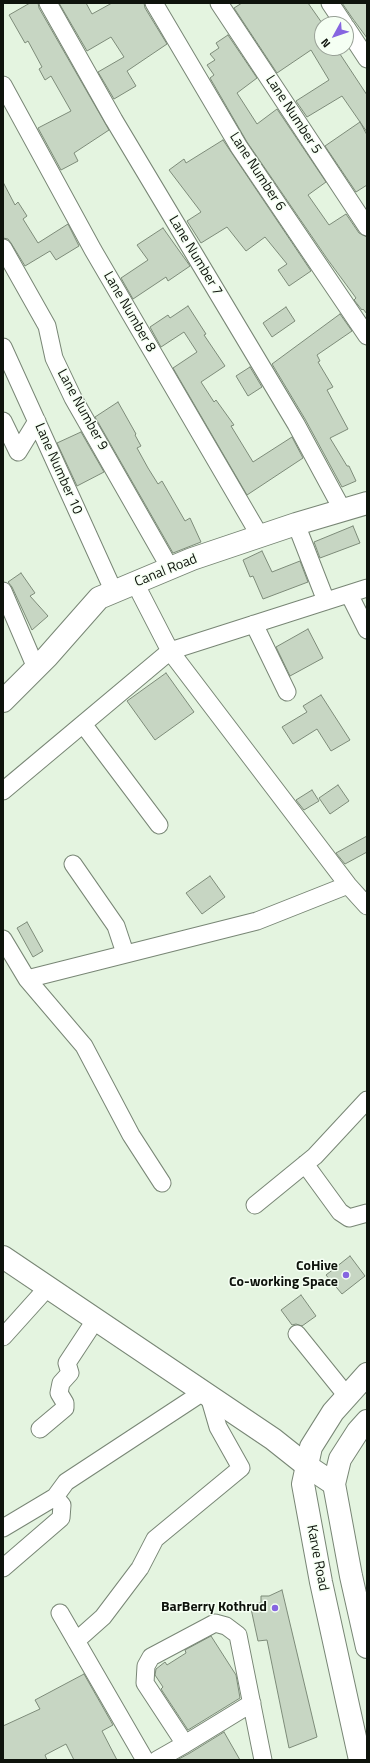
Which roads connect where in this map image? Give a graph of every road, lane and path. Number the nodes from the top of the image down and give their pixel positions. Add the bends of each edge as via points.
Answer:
1 (48, 3) edge
2 (154, 3) edge
3 (219, 3) edge
4 (330, 3) edge
5 (339, 16) edge
6 (354, 39) edge
7 (367, 59) edge
8 (3, 85) edge
9 (367, 227) edge
10 (3, 248) edge
11 (367, 336) edge
12 (3, 347) edge
13 (3, 421) edge
14 (37, 422) junction
15 (367, 503) edge
16 (342, 509) junction
17 (296, 524) junction
18 (260, 536) junction
19 (170, 568) junction
20 (135, 583) junction
21 (367, 588) edge
22 (3, 591) edge
23 (114, 592) junction
24 (349, 594) junction
25 (326, 601) junction
26 (254, 624) junction
27 (367, 630) edge
28 (170, 651) junction
29 (36, 668) junction
30 (287, 692) dead end
31 (3, 701) edge
32 (83, 724) junction
33 (3, 791) edge
34 (159, 825) dead end
35 (73, 864) dead end
36 (348, 885) junction
37 (367, 906) edge
38 (3, 939) edge
39 (126, 954) junction
40 (27, 979) junction
41 (367, 1100) edge
42 (305, 1164) junction
43 (162, 1183) dead end
44 (254, 1205) dead end
45 (367, 1213) edge
46 (3, 1257) edge
47 (48, 1287) junction
48 (96, 1319) junction
49 (297, 1334) dead end
50 (3, 1336) edge
51 (367, 1374) edge
52 (206, 1394) junction
53 (347, 1396) junction
54 (367, 1421) edge
55 (40, 1429) dead end
56 (307, 1466) junction
57 (334, 1484) junction
58 (56, 1497) junction
59 (3, 1528) edge
60 (3, 1568) edge
61 (60, 1613) dead end
62 (76, 1641) junction
63 (367, 1647) edge
64 (252, 1703) junction
65 (185, 1744) junction
66 (145, 1760) edge
67 (157, 1760) edge
68 (263, 1760) edge
69 (360, 1760) edge

1 - 16 street, Lane Number 7 via 114,120 296,424
2 - 11 street, Lane Number 6 via 239,147
3 - 9 street, Lane Number 5
4 - 5 street
6 - 7 street
8 - 18 street, Lane Number 8 via 93,250
10 - 19 street, Lane Number 9 via 47,326 54,358 73,398
12 - 14 street, Lane Number 10
13 - 14 street via 18,452
14 - 23 street, Lane Number 10
15 - 16 street, Canal Road
16 - 17 street, Canal Road
17 - 18 street, Canal Road
17 - 25 street
18 - 19 street, Canal Road
19 - 20 street, Canal Road
20 - 23 street, Canal Road
20 - 28 street
21 - 24 street
22 - 29 street
23 - 29 street, Canal Road via 99,598
24 - 25 street
24 - 27 street
25 - 26 street
26 - 28 street
26 - 30 street
28 - 32 street
28 - 36 street
29 - 31 street, Canal Road
32 - 33 street
32 - 34 street
35 - 39 street via 116,926
36 - 37 street
36 - 39 street via 257,921
38 - 40 street
39 - 40 street
40 - 43 street via 84,1046 131,1135
41 - 42 street
42 - 44 street
42 - 45 street via 340,1212 350,1218
46 - 47 street
47 - 48 street
47 - 50 street
48 - 52 street
48 - 55 street via 67,1363 70,1373 61,1383 59,1393 65,1408
49 - 53 street
51 - 53 street, Karve Road
52 - 56 street via 273,1439
52 - 58 street via 66,1482
52 - 62 street via 218,1427 241,1468 155,1539 140,1568 103,1616
53 - 56 street, Karve Road via 333,1412 311,1447
54 - 57 street via 340,1459
56 - 57 street
56 - 69 street, Karve Road via 303,1484 321,1582
57 - 63 street
58 - 59 street
58 - 60 street via 62,1505 62,1518
61 - 62 street
62 - 66 street
64 - 65 street
64 - 65 street via 238,1635 226,1626 215,1623 150,1657 146,1666 145,1683
64 - 68 street
65 - 67 street

